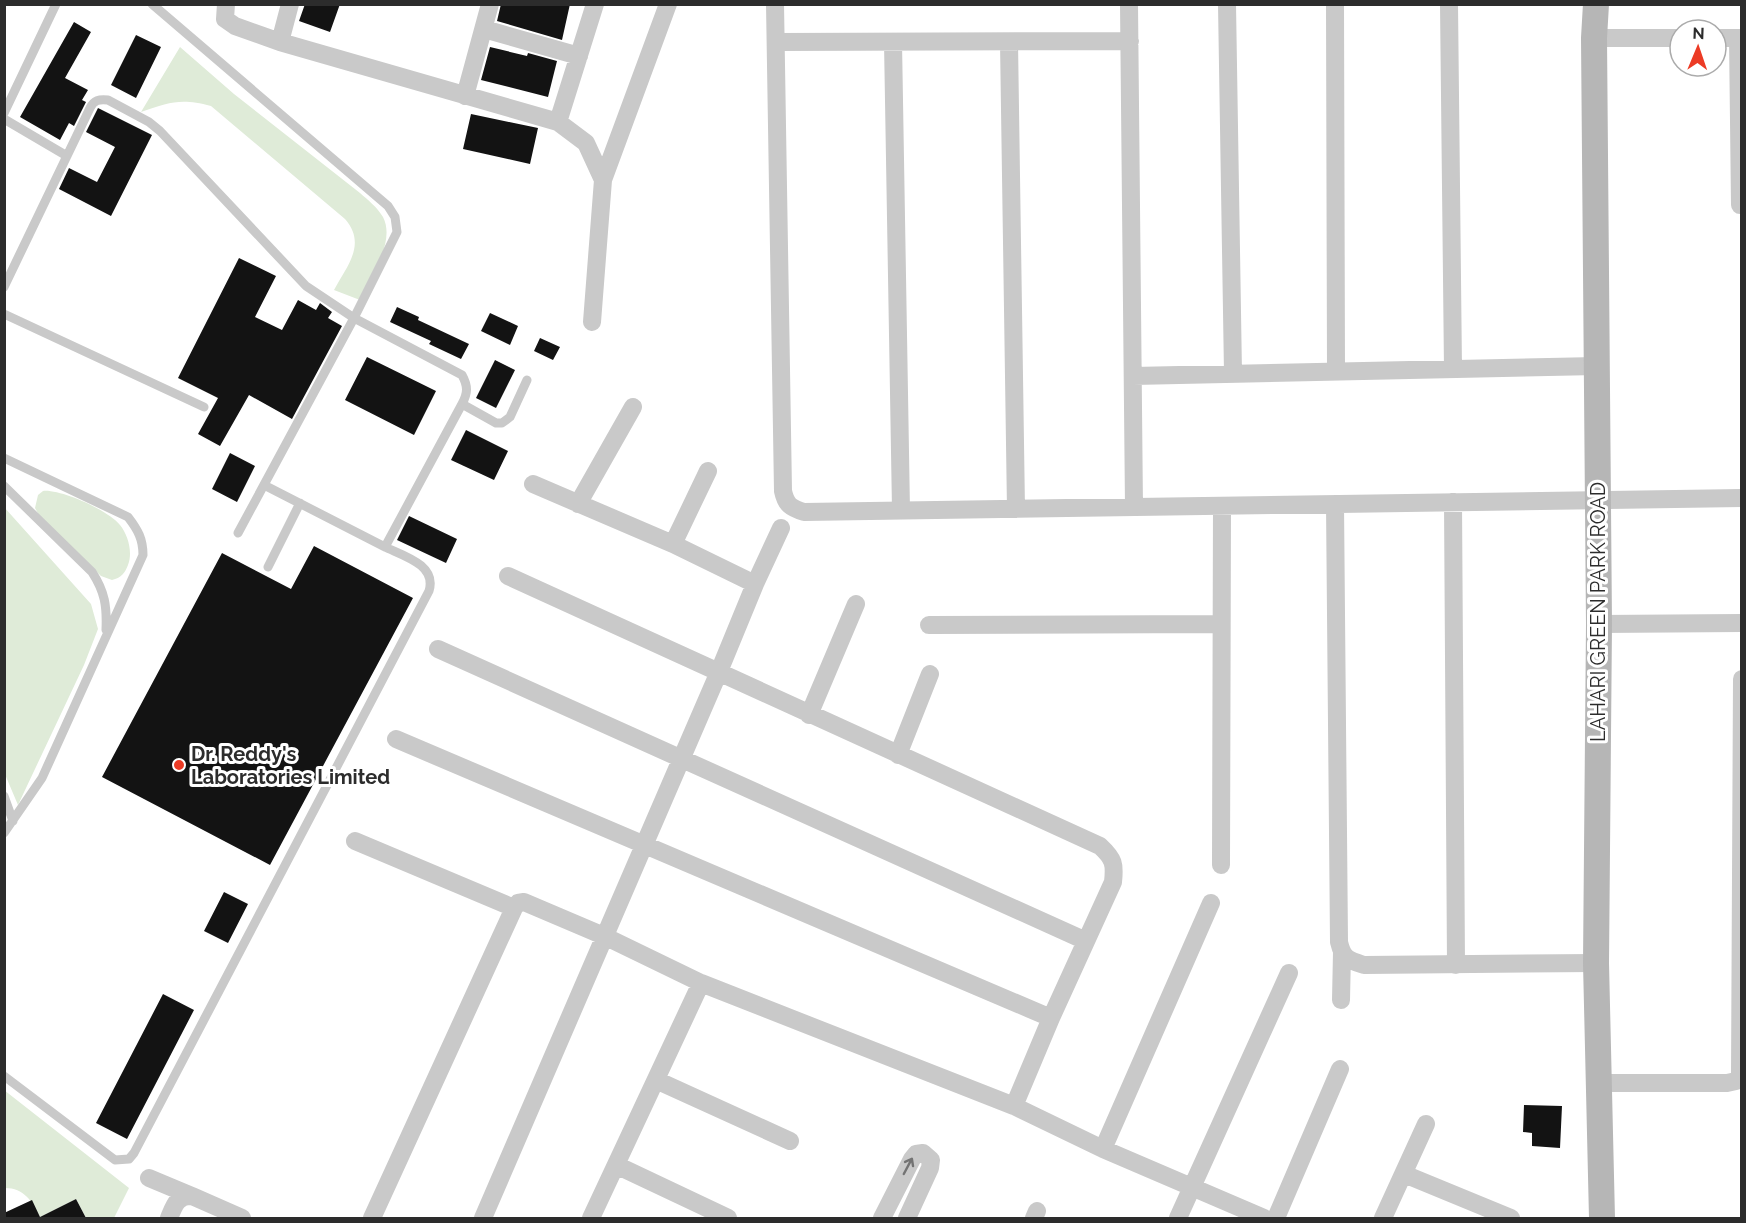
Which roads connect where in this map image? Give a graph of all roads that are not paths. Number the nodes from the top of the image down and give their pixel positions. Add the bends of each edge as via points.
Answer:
1 (56, 4) edge
2 (152, 4) edge
3 (226, 4) edge
4 (290, 4) edge
5 (490, 4) edge
6 (595, 4) edge
7 (668, 4) edge
8 (775, 4) edge
9 (1129, 4) edge
10 (1227, 4) edge
11 (1335, 4) edge
12 (1449, 4) edge
13 (1596, 4) edge
14 (483, 29) junction
15 (1594, 38) junction
16 (1668, 38) edge
17 (1740, 38) edge
18 (1130, 41) junction
19 (280, 42) junction
20 (776, 42) junction
21 (893, 42) junction
22 (1009, 42) junction
23 (579, 56) junction
24 (465, 96) junction
25 (4, 113) edge
26 (4, 119) edge
27 (558, 122) junction
28 (67, 156) junction
29 (603, 180) junction
30 (1740, 205) dead end
31 (4, 288) edge
32 (4, 314) edge
33 (354, 318) junction
34 (592, 322) dead end
35 (1597, 366) junction
36 (1453, 369) junction
37 (1336, 371) junction
38 (1233, 373) junction
39 (1133, 375) junction
40 (527, 380) dead end
41 (462, 404) junction
42 (204, 407) dead end
43 (633, 407) dead end
44 (4, 458) edge
45 (708, 471) dead end
46 (533, 484) dead end
47 (4, 486) edge
48 (264, 486) junction
49 (1742, 498) edge
50 (1597, 500) junction
51 (1453, 502) junction
52 (300, 503) junction
53 (578, 504) junction
54 (1335, 504) junction
55 (1222, 506) junction
56 (1134, 507) junction
57 (1016, 509) junction
58 (901, 510) junction
59 (781, 528) dead end
60 (238, 532) dead end
61 (673, 544) junction
62 (385, 547) junction
63 (268, 567) dead end
64 (508, 576) dead end
65 (755, 584) junction
66 (856, 604) dead end
67 (1742, 623) edge
68 (1221, 624) junction
69 (1599, 624) junction
70 (929, 625) dead end
71 (105, 635) junction
72 (438, 649) dead end
73 (718, 674) junction
74 (930, 674) dead end
75 (1742, 679) edge
76 (809, 715) junction
77 (396, 739) dead end
78 (898, 754) junction
79 (682, 759) junction
80 (4, 796) edge
81 (13, 820) junction
82 (4, 833) edge
83 (355, 841) dead end
84 (644, 845) junction
85 (1221, 865) dead end
86 (1211, 903) dead end
87 (514, 908) junction
88 (604, 936) junction
89 (1086, 941) junction
90 (1342, 952) junction
91 (1596, 963) junction
92 (1456, 965) junction
93 (1289, 973) dead end
94 (701, 983) junction
95 (1341, 1000) dead end
96 (1051, 1018) junction
97 (1340, 1069) dead end
98 (4, 1076) edge
99 (656, 1080) junction
100 (1599, 1083) junction
101 (1014, 1106) junction
102 (1426, 1124) dead end
103 (790, 1141) dead end
104 (1103, 1149) junction
105 (616, 1166) junction
106 (1404, 1174) junction
107 (149, 1178) dead end
108 (1192, 1187) junction
109 (192, 1196) junction
110 (169, 1218) edge
111 (242, 1218) edge
112 (372, 1218) edge
113 (483, 1218) edge
114 (591, 1218) edge
115 (728, 1218) edge
116 (882, 1218) edge
117 (907, 1218) edge
118 (1178, 1218) edge
119 (1264, 1218) edge
120 (1276, 1218) edge
121 (1383, 1218) edge
122 (1511, 1218) edge
123 (1602, 1218) edge

1 - 25 lane
2 - 33 lane via 392,211 397,232
3 - 19 street via 225,19 229,23
4 - 19 street
5 - 14 street
6 - 23 street
7 - 29 street
8 - 20 street
9 - 18 street
10 - 38 street
11 - 37 street
12 - 36 street
13 - 15 street, LAHARI GREEN PARK ROAD
14 - 23 street
14 - 24 street
15 - 16 street
15 - 35 street, LAHARI GREEN PARK ROAD
17 - 30 street
18 - 22 street
18 - 39 street
19 - 24 street
20 - 21 street
20 - 58 street via 785,501 804,512
21 - 22 street
21 - 58 street
22 - 57 street
23 - 27 street
24 - 27 street
26 - 28 lane
27 - 29 street via 586,143
28 - 31 lane
28 - 33 lane via 93,102 100,99 149,122 306,286
29 - 34 street
32 - 42 lane
33 - 41 lane via 462,375 467,383
33 - 48 lane
35 - 36 street
35 - 50 street, LAHARI GREEN PARK ROAD
36 - 37 street
37 - 38 street
38 - 39 street
39 - 56 street
40 - 41 lane via 510,417 502,423
41 - 62 lane
43 - 53 street
44 - 71 lane via 128,517 138,530 143,555
45 - 61 street
46 - 53 street
47 - 71 lane via 92,572 102,587 107,614
48 - 52 lane
48 - 60 lane
49 - 50 street
50 - 51 street
50 - 69 street, LAHARI GREEN PARK ROAD
51 - 54 street
51 - 92 street
52 - 62 lane
52 - 63 lane
53 - 61 street
54 - 55 street
54 - 90 street
55 - 56 street
55 - 68 street
56 - 57 street
57 - 58 street
59 - 65 street
61 - 65 street
62 - 98 lane via 425,568 432,584 134,1153 129,1159 115,1160
64 - 73 street
65 - 73 street
66 - 76 street
67 - 69 street
68 - 70 street
68 - 85 street
69 - 91 street, LAHARI GREEN PARK ROAD
71 - 81 lane via 42,778
72 - 79 street
73 - 76 street
73 - 79 street
74 - 78 street
75 - 100 street via 1740,1076 1727,1083
76 - 78 street
77 - 84 street
78 - 89 street via 1101,846 1115,868 1113,882
79 - 84 street
79 - 89 street
80 - 81 lane
81 - 82 lane
83 - 87 street
84 - 88 street
84 - 96 street
86 - 104 street
87 - 88 street via 524,902
87 - 112 street
88 - 94 street
88 - 113 street
89 - 96 street
90 - 92 street via 1349,961 1364,965
90 - 95 street
91 - 92 street
91 - 100 street, LAHARI GREEN PARK ROAD
93 - 108 street
94 - 99 street
94 - 101 street
96 - 101 street
97 - 120 street
99 - 103 street
99 - 105 street
100 - 123 street, LAHARI GREEN PARK ROAD
101 - 104 street
102 - 106 street
104 - 108 street
105 - 114 street
105 - 115 street
106 - 121 street
106 - 122 street
107 - 109 street
108 - 118 street
108 - 119 street
109 - 110 street via 180,1198
109 - 111 street
116 -> 117 street via 912,1159 923,1153 930,1160 930,1168

